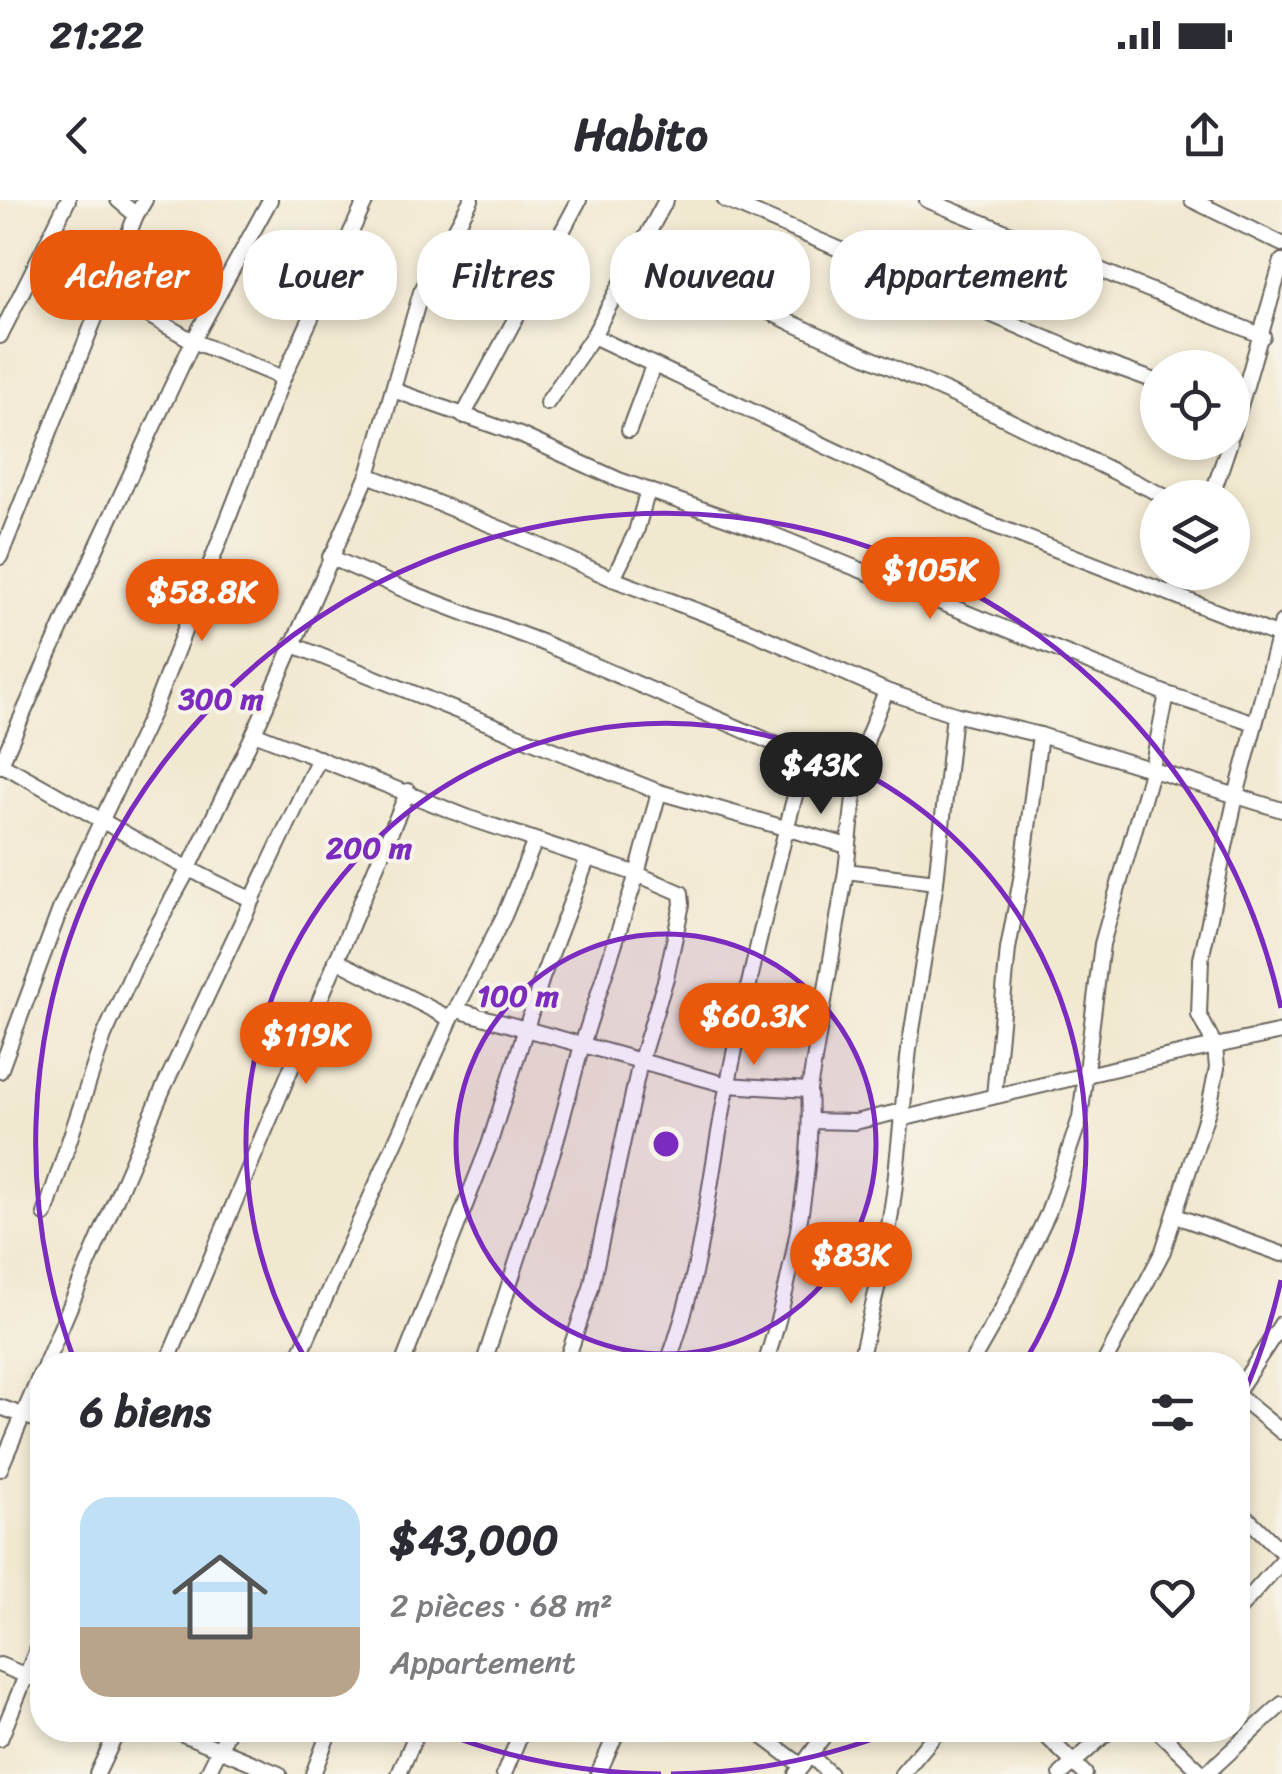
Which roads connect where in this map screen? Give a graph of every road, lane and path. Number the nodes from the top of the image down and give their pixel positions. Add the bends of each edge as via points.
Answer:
1 (68, 200) edge
2 (118, 200) edge
3 (145, 200) edge
4 (270, 200) edge
5 (366, 200) edge
6 (470, 200) edge
7 (579, 200) edge
8 (666, 200) edge
9 (726, 200) edge
10 (927, 200) edge
11 (1192, 200) edge
12 (136, 215) junction
13 (130, 230) edge
14 (649, 230) edge
15 (1282, 244) edge
16 (1282, 262) edge
17 (610, 304) edge
18 (94, 320) edge
19 (156, 320) edge
20 (786, 320) edge
21 (0, 336) edge
22 (593, 336) junction
23 (1263, 336) junction
24 (194, 342) junction
25 (654, 366) junction
26 (1250, 372) edge
27 (1140, 375) edge
28 (283, 378) junction
29 (393, 390) junction
30 (548, 403) dead end
31 (464, 416) junction
32 (629, 430) dead end
33 (368, 475) junction
34 (1140, 484) edge
35 (648, 490) junction
36 (0, 557) edge
37 (330, 557) junction
38 (613, 579) junction
39 (1280, 629) edge
40 (290, 644) junction
41 (886, 690) junction
42 (1166, 694) junction
43 (954, 714) junction
44 (1256, 723) junction
45 (254, 733) junction
46 (1040, 735) junction
47 (318, 758) junction
48 (805, 758) junction
49 (0, 765) edge
50 (1152, 768) junction
51 (856, 779) junction
52 (408, 791) junction
53 (658, 792) junction
54 (1236, 796) junction
55 (111, 802) junction
56 (1282, 810) edge
57 (103, 819) junction
58 (120, 829) junction
59 (784, 830) junction
60 (534, 841) junction
61 (848, 846) junction
62 (586, 860) junction
63 (188, 870) junction
64 (846, 871) junction
65 (637, 874) junction
66 (936, 882) junction
67 (253, 900) junction
68 (336, 960) junction
69 (454, 1015) junction
70 (524, 1030) junction
71 (1282, 1032) edge
72 (582, 1045) junction
73 (1214, 1046) junction
74 (640, 1062) junction
75 (0, 1072) edge
76 (1084, 1074) junction
77 (728, 1086) junction
78 (809, 1090) junction
79 (994, 1096) junction
80 (902, 1115) junction
81 (811, 1122) junction
82 (44, 1214) dead end
83 (1176, 1216) junction
84 (1282, 1254) edge
85 (1282, 1323) edge
86 (51, 1352) edge
87 (171, 1352) edge
88 (301, 1352) edge
89 (407, 1352) edge
90 (487, 1352) edge
91 (569, 1352) edge
92 (672, 1352) edge
93 (769, 1352) edge
94 (861, 1352) edge
95 (978, 1352) edge
96 (1110, 1352) edge
97 (1250, 1374) edge
98 (30, 1400) edge
99 (1250, 1404) edge
100 (0, 1408) edge
101 (24, 1414) junction
102 (30, 1417) edge
103 (1282, 1432) edge
104 (0, 1469) edge
105 (1250, 1521) edge
106 (1282, 1552) edge
107 (1282, 1561) edge
108 (1250, 1597) edge
109 (0, 1665) edge
110 (30, 1667) edge
111 (26, 1677) junction
112 (30, 1678) edge
113 (1282, 1704) edge
114 (1250, 1733) edge
115 (0, 1739) edge
116 (112, 1742) edge
117 (200, 1742) edge
118 (223, 1742) edge
119 (325, 1742) edge
120 (413, 1742) edge
121 (517, 1742) edge
122 (613, 1742) edge
123 (770, 1742) edge
124 (819, 1742) edge
125 (929, 1742) edge
126 (1053, 1742) edge
127 (1095, 1742) edge
128 (1170, 1742) edge
129 (1240, 1742) edge
130 (219, 1750) junction
131 (1073, 1760) junction
132 (802, 1765) edge
133 (96, 1774) edge
134 (207, 1774) edge
135 (279, 1774) edge
136 (312, 1774) edge
137 (399, 1774) edge
138 (504, 1774) edge
139 (598, 1774) edge
140 (830, 1774) edge
141 (902, 1774) edge
142 (1061, 1774) edge
143 (1085, 1774) edge
144 (1205, 1774) edge

1 - 21 street
2 - 12 street
3 - 12 street
4 - 24 street
5 - 28 street
6 - 29 street via 422,292
7 - 31 street
8 - 14 street
9 - 27 street
10 - 23 street
11 - 15 street
12 - 13 street
16 - 23 street
17 - 22 street
18 - 36 street
19 - 24 street
20 - 34 street
22 - 25 street
22 - 30 street
23 - 26 street
24 - 28 street
24 - 49 street
25 - 32 street
25 - 39 street via 988,523
28 - 55 street
29 - 31 street
29 - 33 street
31 - 35 street
33 - 37 street
33 - 38 street
35 - 38 street
35 - 42 street
37 - 40 street
37 - 48 street
38 - 41 street
39 - 44 street
40 - 45 street
40 - 53 street
41 - 43 street
41 - 51 street
42 - 44 street
42 - 50 street
43 - 46 street
43 - 66 street
44 - 54 street
45 - 47 street
45 - 63 street
46 - 50 street
46 - 79 street
47 - 52 street
47 - 67 street
48 - 51 street
48 - 59 street
49 - 57 street
50 - 54 street
50 - 76 street via 1102,944
51 - 61 street
52 - 60 street
52 - 68 street
53 - 59 street
53 - 65 street
54 - 56 street
54 - 73 street via 1198,984 1201,1024
55 - 57 street
55 - 58 street
57 - 58 street
57 - 75 street via 61,906
58 - 63 street
59 - 61 street
59 - 77 street
60 - 62 street
60 - 69 street
61 - 64 street
62 - 65 street
62 - 70 street
63 - 67 street
63 - 82 street via 104,1036
64 - 66 street
64 - 78 street
65 - 72 street
65 - 74 street via 683,898
66 - 80 street
67 - 86 street via 171,1071
68 - 69 street
68 - 87 street
69 - 70 street
69 - 88 street
70 - 72 street
70 - 89 street via 489,1145
71 - 73 street
72 - 74 street
72 - 90 street
73 - 76 street
73 - 83 street via 1216,1076
74 - 77 street
74 - 91 street via 591,1288
76 - 79 street
76 - 95 street via 1080,1118 1048,1213
77 - 78 street
77 - 92 street via 689,1305
78 - 81 street
79 - 80 street
80 - 81 street
80 - 94 street via 884,1259
81 - 93 street via 806,1182
83 - 84 street
83 - 96 street
85 - 97 street
98 - 101 street
99 - 103 street
100 - 101 street
101 - 102 street
101 - 104 street
105 - 106 street
107 - 108 street
109 - 111 street
110 - 111 street
111 - 112 street
111 - 115 street
113 - 114 street
116 - 133 street
117 - 130 street
118 - 130 street
119 - 136 street
120 - 137 street
121 - 138 street
122 - 139 street
123 - 132 street
124 - 132 street
125 - 141 street
126 - 131 street
127 - 131 street
128 - 144 street
129 - 144 street
130 - 134 street
130 - 135 street
131 - 142 street
131 - 143 street
132 - 140 street

